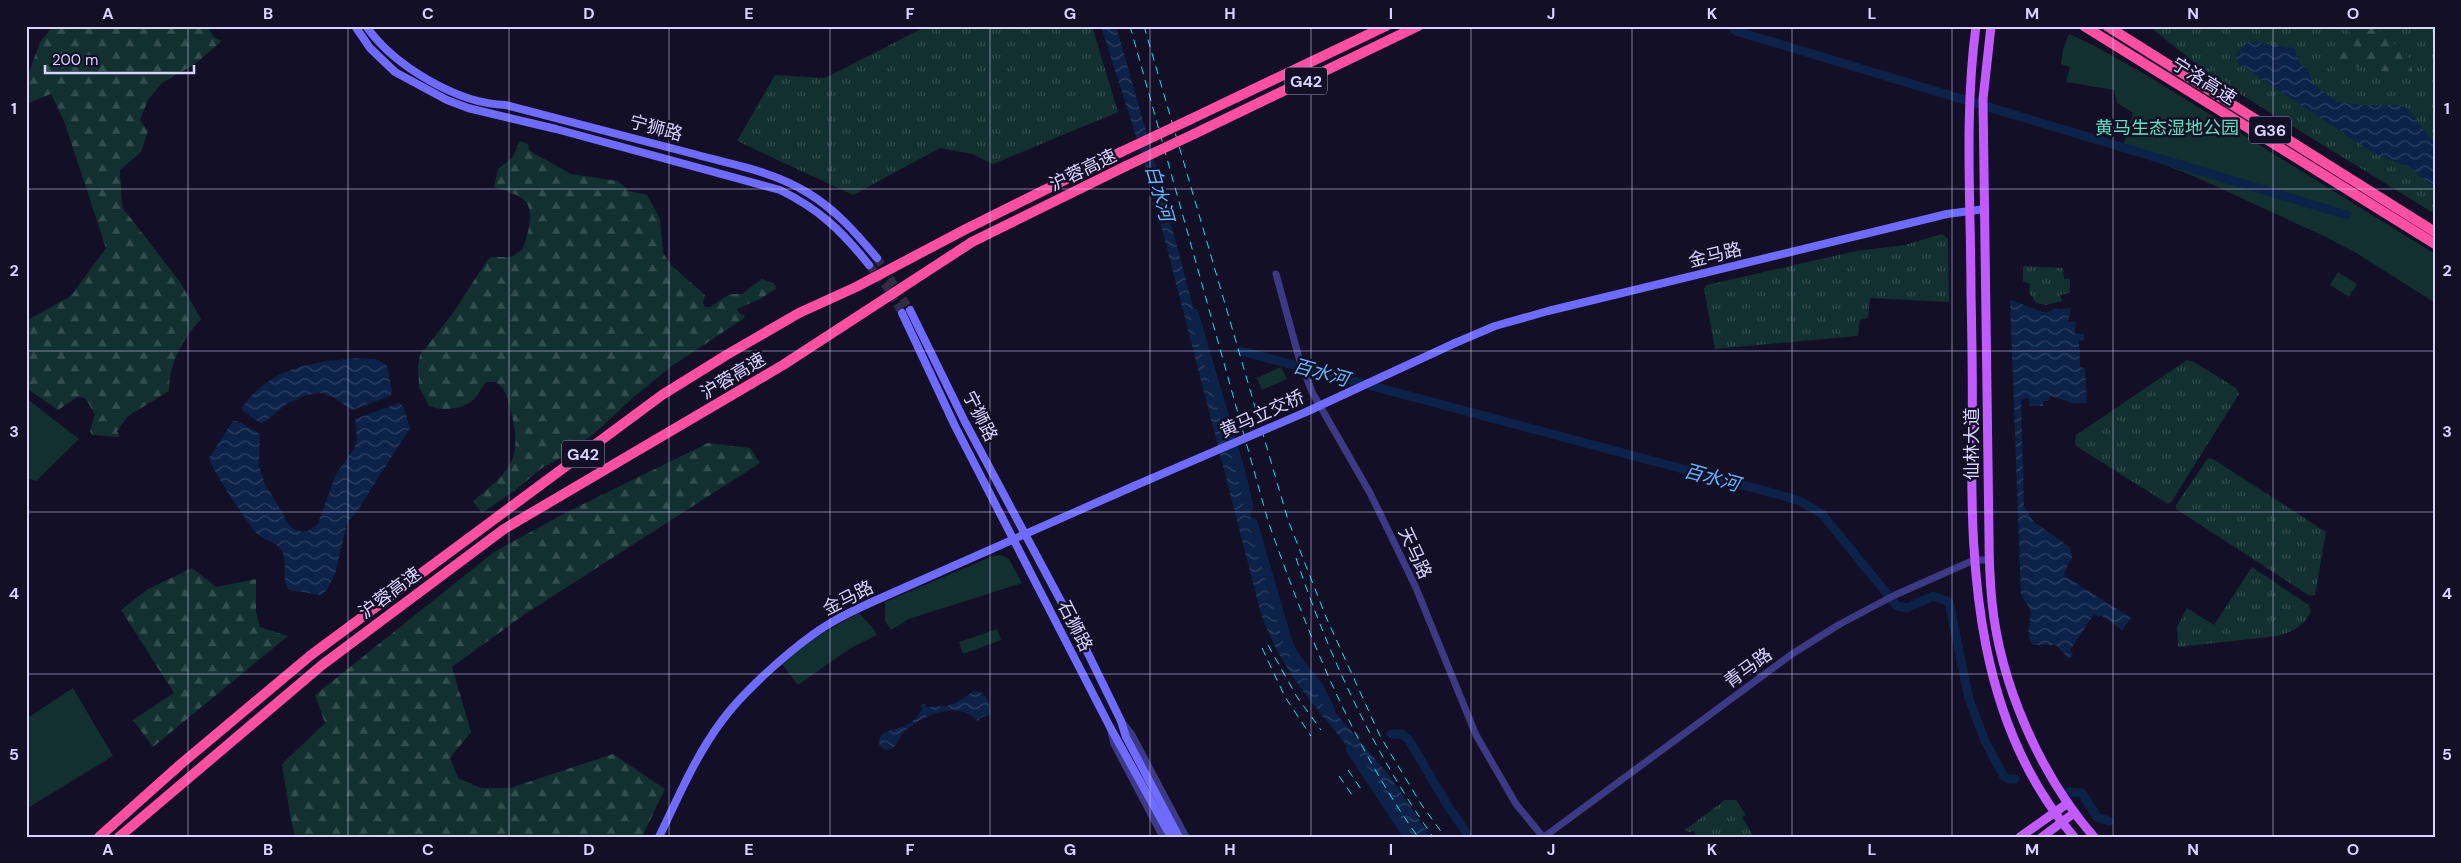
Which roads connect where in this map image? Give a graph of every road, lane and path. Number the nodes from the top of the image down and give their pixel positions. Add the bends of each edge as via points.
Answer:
1 (355, 26) edge
2 (366, 26) edge
3 (1386, 26) edge
4 (1418, 26) edge
5 (1976, 26) edge
6 (1991, 26) edge
7 (2073, 26) edge
8 (2079, 26) edge
9 (2084, 26) edge
10 (2107, 26) edge
11 (2109, 42) junction
12 (1971, 209) junction
13 (1985, 209) junction
14 (2435, 232) edge
15 (2435, 244) edge
16 (877, 258) tunnel mouth
17 (869, 265) tunnel mouth
18 (1276, 274) dead end
19 (910, 310) tunnel mouth
20 (902, 313) tunnel mouth
21 (1455, 343) joint
22 (1134, 486) joint
23 (1024, 534) junction
24 (1014, 539) junction
25 (1974, 560) junction
26 (1990, 560) junction
27 (1993, 607) junction
28 (1978, 608) junction
29 (1121, 721) junction
30 (1110, 727) junction
31 (2068, 803) junction
32 (2055, 812) junction
33 (2074, 813) junction
34 (2062, 823) junction
35 (99, 837) edge
36 (119, 837) edge
37 (659, 837) edge
38 (1163, 837) edge
39 (1171, 837) edge
40 (1179, 837) edge
41 (1186, 837) edge
42 (1544, 837) edge
43 (2020, 837) edge
44 (2042, 837) edge
45 (2074, 837) edge
46 (2094, 837) edge

1 - 17 main road, 宁狮路 via 370,48 403,77 447,100 780,190 800,199 828,218
2 - 16 main road, 宁狮路 via 406,67 456,94 560,118 787,182 808,192 832,210
3 - 35 highway, 沪蓉高速 / G42, bridge via 1121,152 799,313 662,395 311,655 182,762
4 - 36 highway, 沪蓉高速 / G42, bridge via 972,242 783,365 504,529 322,665
5 - 12 main road, 仙林大道 via 1969,96
6 - 13 main road, 仙林大道 via 1983,100
7 - 11 highway
8 - 11 highway
9 - 11 highway, 宁洛高速 / G36
10 - 14 highway, 宁洛高速 / G36
11 - 15 highway, 宁洛高速 / G36
12 - 13 main road, 金马路
12 - 21 main road, 金马路 via 1548,310 1495,326
12 - 25 main road, 仙林大道
13 - 26 main road, 仙林大道
18 - 42 street, 天马路 via 1299,358 1312,392 1361,477 1416,588 1476,735 1516,804
19 - 23 main road, 宁狮路
20 - 24 main road, 宁狮路
21 - 22 main road, 黄马立交桥, bridge
22 - 23 main road, 金马路
23 - 24 main road, 金马路
23 - 29 main road, 石狮路
24 - 30 main road, 石狮路
24 - 37 main road, 金马路 via 864,606 802,643 747,692 722,721 689,776
25 - 26 street, 青马路
25 - 28 main road, 仙林大道
25 - 42 street, 青马路 via 1895,595 1792,654
26 - 27 main road, 仙林大道
27 - 28 main road
27 - 31 main road, 仙林大道 via 2008,674 2023,719
28 - 32 main road, 仙林大道 via 1989,666 2002,706 2030,771
29 - 40 main road, 石狮路 via 1126,737
29 - 41 street, 石狮路 via 1132,735
30 - 38 street, 石狮路 via 1114,744
30 - 39 main road, 石狮路
31 - 32 main road
31 - 33 main road, 仙林大道
32 - 34 main road, 仙林大道
32 - 43 main road
33 - 34 main road
33 - 46 main road, 仙林大道
34 - 44 main road
34 - 45 main road, 仙林大道

